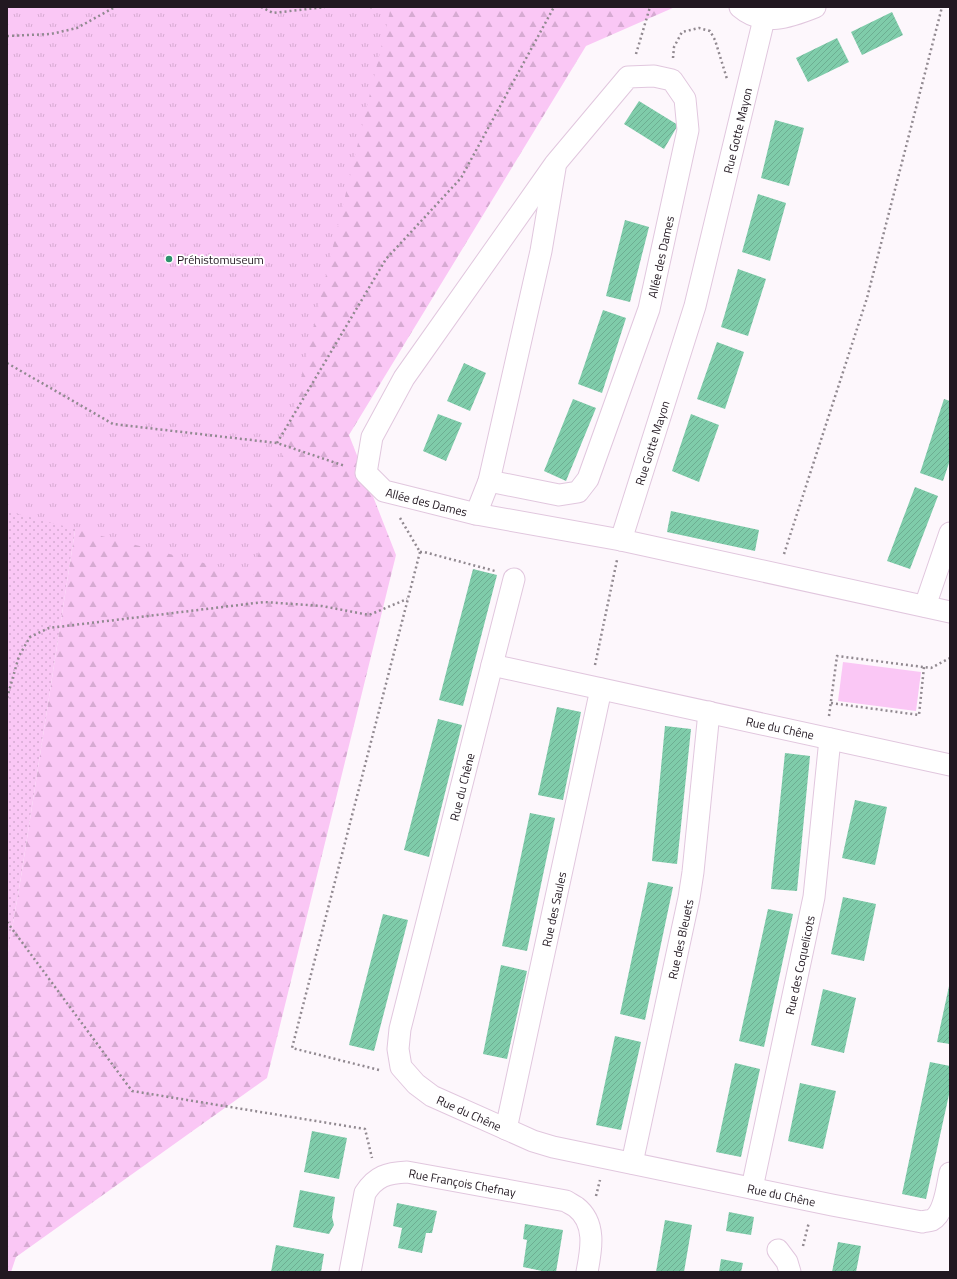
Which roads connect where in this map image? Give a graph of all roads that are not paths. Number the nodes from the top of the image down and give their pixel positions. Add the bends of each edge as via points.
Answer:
1 (740, 7) edge
2 (815, 7) edge
3 (764, 19) junction
4 (555, 164) junction
5 (489, 481) junction
6 (476, 514) junction
7 (950, 533) edge
8 (622, 540) junction
9 (507, 575) road end
10 (925, 606) junction
11 (950, 612) edge
12 (492, 665) junction
13 (601, 689) junction
14 (708, 712) junction
15 (828, 738) junction
16 (950, 764) edge
17 (506, 1129) junction
18 (632, 1163) junction
19 (950, 1173) edge
20 (752, 1188) junction
21 (778, 1250) dead end
22 (350, 1272) edge
23 (587, 1272) edge
24 (790, 1272) edge

1 - 3 street
2 - 3 street via 792,16
3 - 8 street, Rue Gotte Mayon via 695,306
4 - 5 street, Allée des Dames via 541,251
4 - 5 street, Allée des Dames via 628,77 654,76 672,80 685,99 688,130 649,309 588,479 578,492 558,495
4 - 6 street, Allée des Dames via 404,378 372,437 366,473 384,491
5 - 6 street, Allée des Dames
6 - 8 street, Allée des Dames
7 - 10 street
8 - 10 street
9 - 12 street, Rue du Chêne
10 - 11 street
12 - 13 street, Rue du Chêne
12 - 17 street, Rue du Chêne via 400,1029 398,1049 401,1067 416,1084 432,1096
13 - 14 street, Rue du Chêne
13 - 17 street, Rue des Saules
14 - 15 street, Rue du Chêne
14 - 18 street, Rue des Bleuets via 689,898
15 - 16 street, Rue du Chêne
15 - 20 street, Rue des Coquelicots via 813,903
17 - 18 street, Rue du Chêne via 534,1141
18 - 20 street, Rue du Chêne
19 - 20 street, Rue du Chêne via 939,1214 932,1220 922,1222
21 - 24 street via 787,1262
22 - 23 street, Rue François Chefnay via 365,1193 378,1178 407,1172 566,1201 585,1217 591,1233

